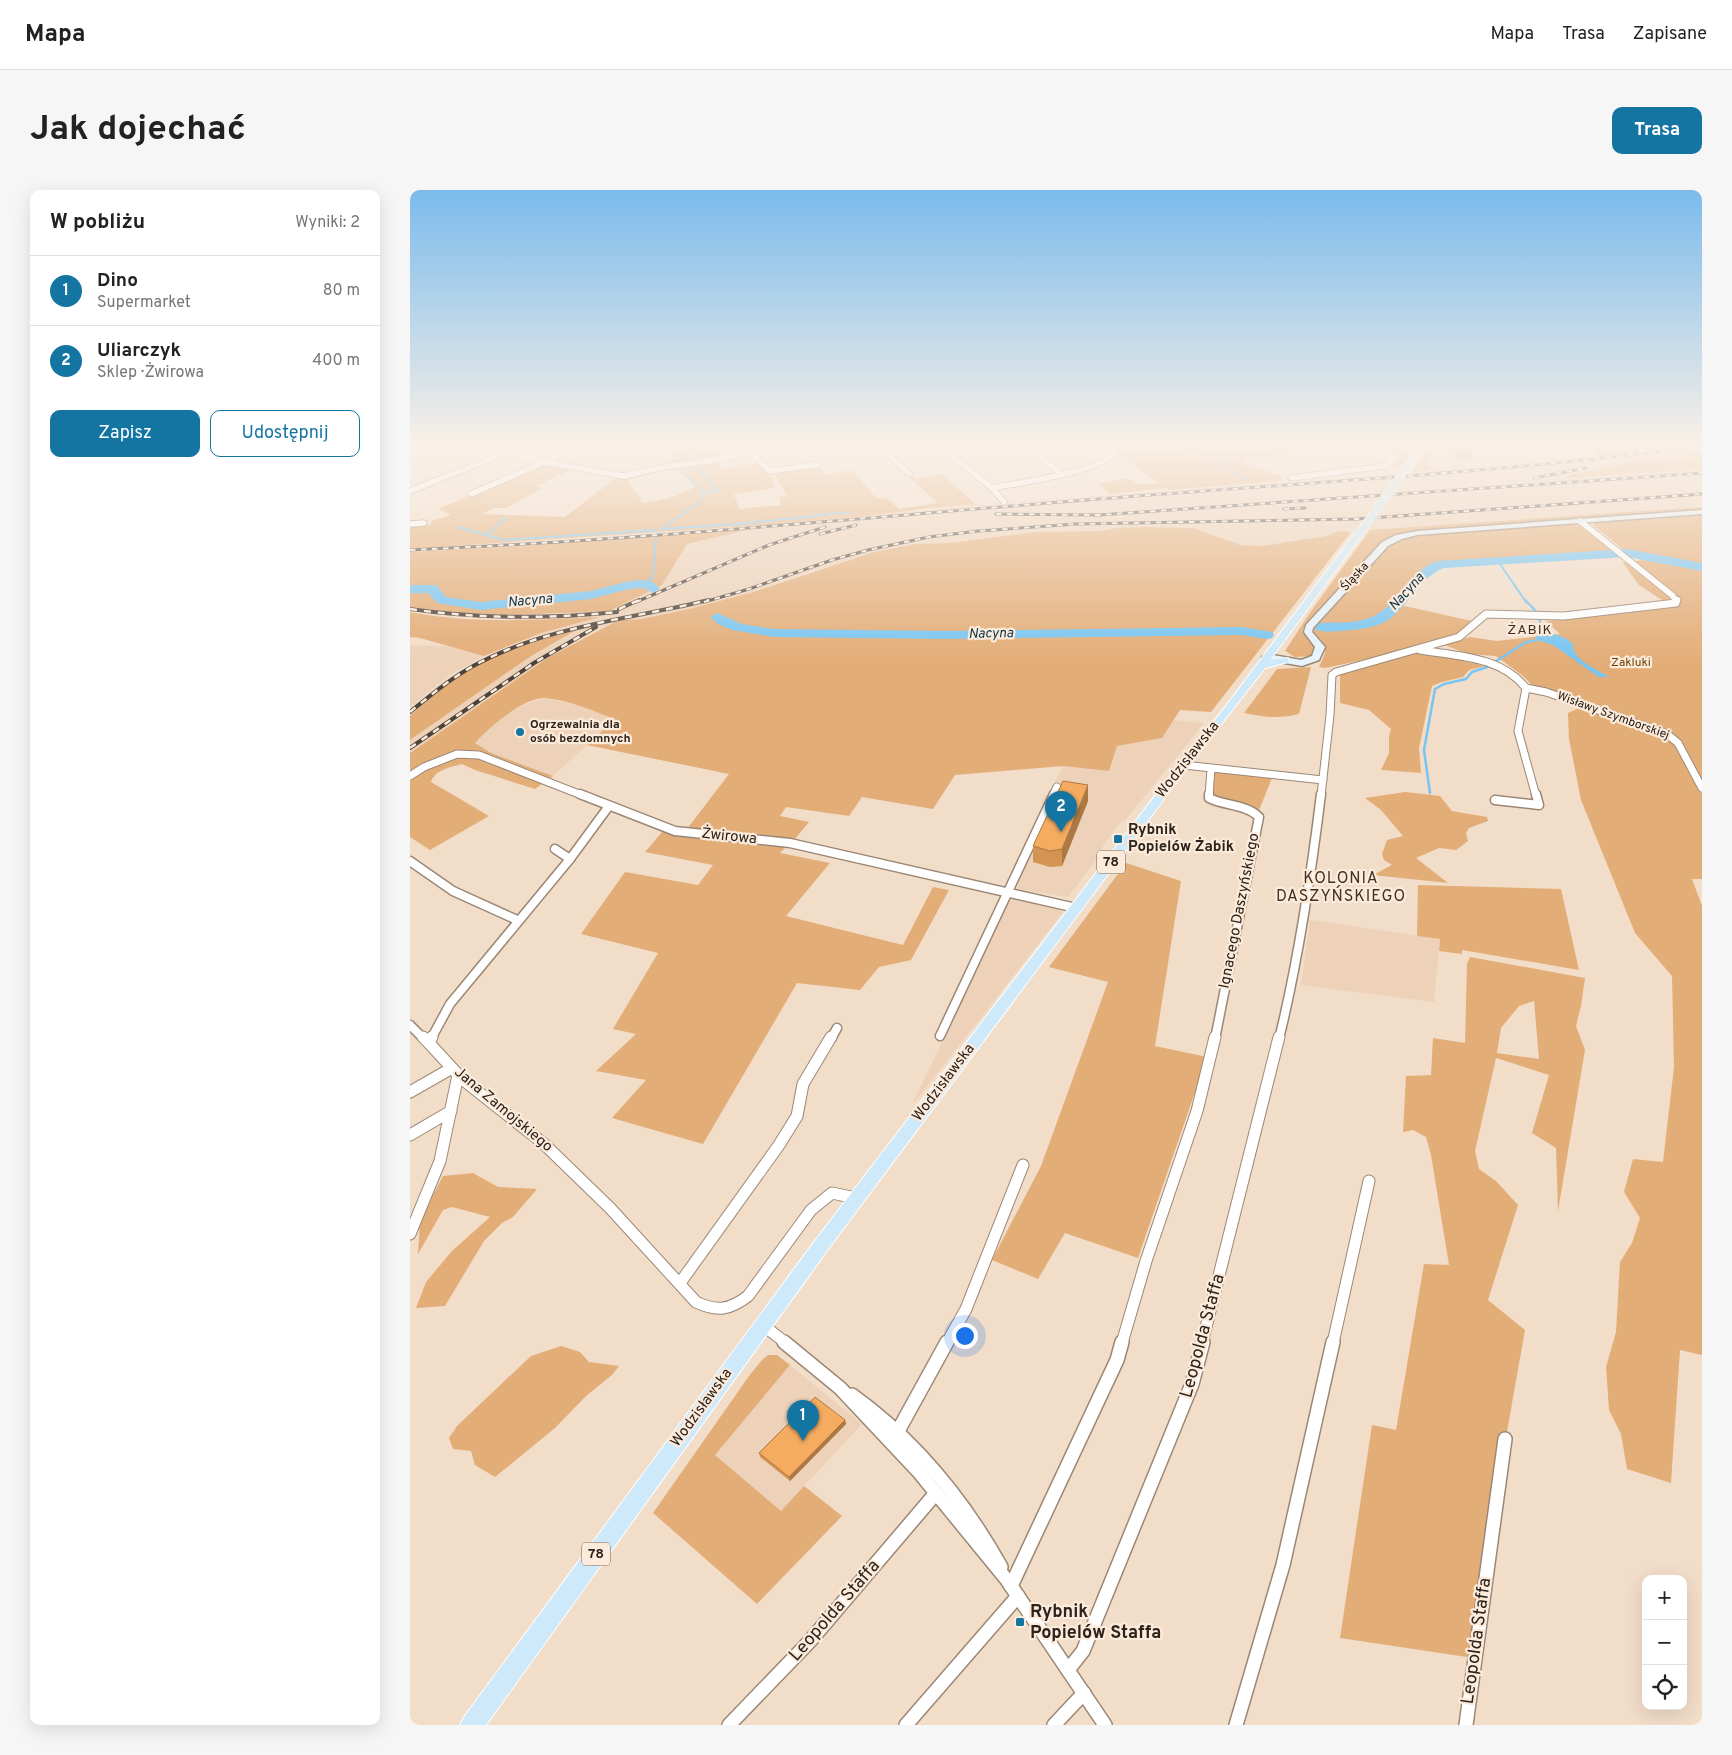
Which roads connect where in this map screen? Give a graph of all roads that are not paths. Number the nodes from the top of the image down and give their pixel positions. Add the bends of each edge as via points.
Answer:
1 (1371, 518) edge
2 (1626, 518) edge
3 (1580, 521) junction
4 (410, 524) edge
5 (424, 524) dead end
6 (1526, 615) joint
7 (1436, 644) junction
8 (1276, 646) junction
9 (1417, 650) junction
10 (1451, 655) junction
11 (1284, 660) junction
12 (1264, 662) junction
13 (1526, 688) junction
14 (457, 754) joint
15 (1184, 765) junction
16 (1210, 769) junction
17 (410, 776) edge
18 (1323, 780) junction
19 (1056, 787) dead end
20 (1702, 788) edge
21 (1495, 800) dead end
22 (609, 806) junction
23 (554, 849) dead end
24 (570, 859) junction
25 (410, 861) edge
26 (1009, 893) junction
27 (1076, 908) junction
28 (517, 920) junction
29 (410, 1025) edge
30 (836, 1028) dead end
31 (940, 1036) dead end
32 (430, 1043) junction
33 (455, 1072) junction
34 (410, 1092) edge
35 (451, 1111) junction
36 (410, 1135) edge
37 (1023, 1165) dead end
38 (1369, 1181) dead end
39 (856, 1198) junction
40 (410, 1234) edge
41 (680, 1283) junction
42 (763, 1325) junction
43 (840, 1388) junction
44 (898, 1431) junction
45 (1505, 1439) dead end
46 (936, 1493) junction
47 (1012, 1587) junction
48 (1068, 1670) junction
49 (1084, 1693) junction
50 (472, 1725) edge
51 (729, 1725) edge
52 (906, 1725) edge
53 (1054, 1725) edge
54 (1105, 1725) edge
55 (1236, 1725) edge
56 (1466, 1725) edge

1 - 8 main road, Wodzisławska / 78, bridge
2 - 3 street, Śląska
3 - 6 street via 1678,600 1676,603 1550,616
3 - 11 street, Śląska via 1417,533 1396,538 1384,545 1309,627 1308,632 1320,647 1316,658 1304,663
4 - 5 street
6 - 7 street via 1486,614 1470,632
7 - 9 street
7 - 10 street
8 - 11 street
8 - 12 main road, Wodzisławska / 78
9 - 10 street
9 - 18 street via 1332,675
10 - 13 street via 1511,672
11 - 12 main road
12 - 15 main road, Wodzisławska / 78
13 - 20 street, Wisławy Szymborskiej via 1667,734 1678,743
13 - 21 street via 1518,731 1539,805
14 - 17 street
14 - 22 street, Żwirowa via 479,755
15 - 16 street
15 - 27 main road, Wodzisławska / 78
16 - 18 street
16 - 47 street, Ignacego Daszyńskiego via 1209,798 1256,812 1259,817 1211,1058 1197,1111 1116,1360
18 - 48 street, Leopolda Staffa via 1292,987 1192,1384 1082,1651
19 - 26 street
22 - 24 street
22 - 26 street, Żwirowa via 675,831 790,843
23 - 24 street
24 - 28 street
25 - 28 street via 454,891
26 - 27 street, Żwirowa
26 - 31 street
27 - 39 main road, Wodzisławska / 78
28 - 32 street via 450,1004
29 - 32 street, Jana Zamojskiego
30 - 41 street via 803,1084 796,1116 779,1146
32 - 33 street, Jana Zamojskiego
33 - 34 street
33 - 35 street
33 - 41 street, Jana Zamojskiego via 543,1143
35 - 36 street
35 - 40 street via 440,1161
37 - 44 street via 966,1309
38 - 55 street via 1283,1565
39 - 41 street, Jana Zamojskiego via 832,1193 811,1210 748,1296 736,1306 722,1311 710,1309 696,1302
39 - 42 main road, Wodzisławska / 78
42 - 43 street
42 - 50 main road, Wodzisławska / 78
43 - 44 street via 870,1407
43 - 46 street
44 - 47 street via 969,1514
45 - 56 street, Leopolda Staffa
46 - 47 street
46 - 51 street, Leopolda Staffa via 765,1692
47 - 48 street
47 - 52 street
48 - 49 street
49 - 53 street
49 - 54 street

